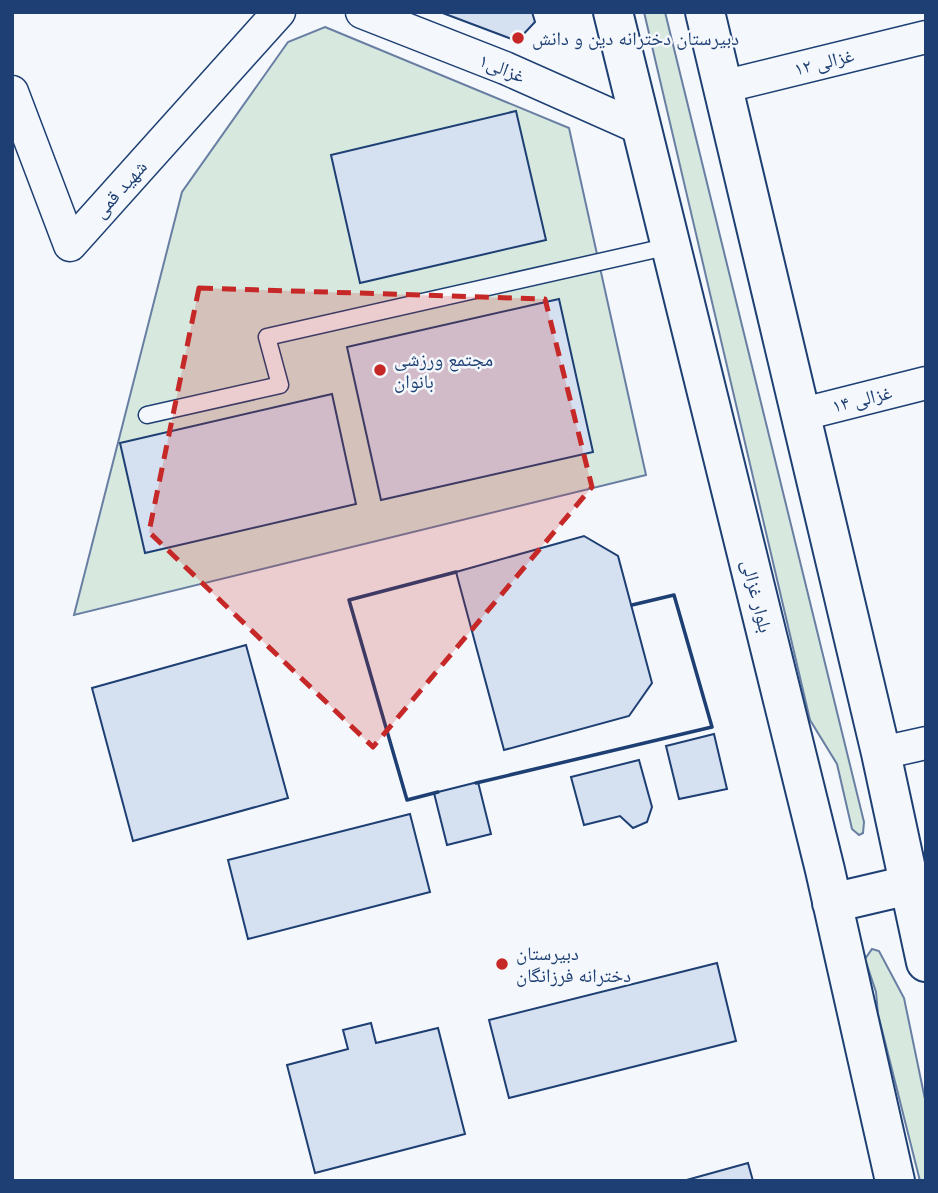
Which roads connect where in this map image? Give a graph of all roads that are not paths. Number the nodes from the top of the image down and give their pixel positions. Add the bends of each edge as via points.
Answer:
1 (279, 12) edge
2 (362, 12) edge
3 (613, 12) edge
4 (705, 12) edge
5 (926, 37) edge
6 (722, 87) junction
7 (14, 101) edge
8 (640, 128) junction
9 (670, 246) junction
10 (926, 383) edge
11 (147, 415) dead end
12 (799, 415) junction
13 (926, 743) edge
14 (881, 753) junction
15 (909, 885) junction
16 (832, 903) junction
17 (926, 962) edge
18 (895, 1181) edge

1 - 7 street, شهید قمی via 70,244
2 - 8 street, غزالی۱
3 - 8 main road, بلوار غزالی
4 - 6 main road
5 - 6 street, غزالی ۱۲
6 - 12 main road
8 - 9 main road, بلوار غزالی
9 - 11 lane via 267,337 279,385
9 - 16 main road, بلوار غزالی
10 - 12 street, غزالی ۱۴
12 - 14 main road
13 - 14 street
14 - 15 main road
15 - 16 main road
15 - 17 main road
16 - 18 main road, بلوار غزالی

